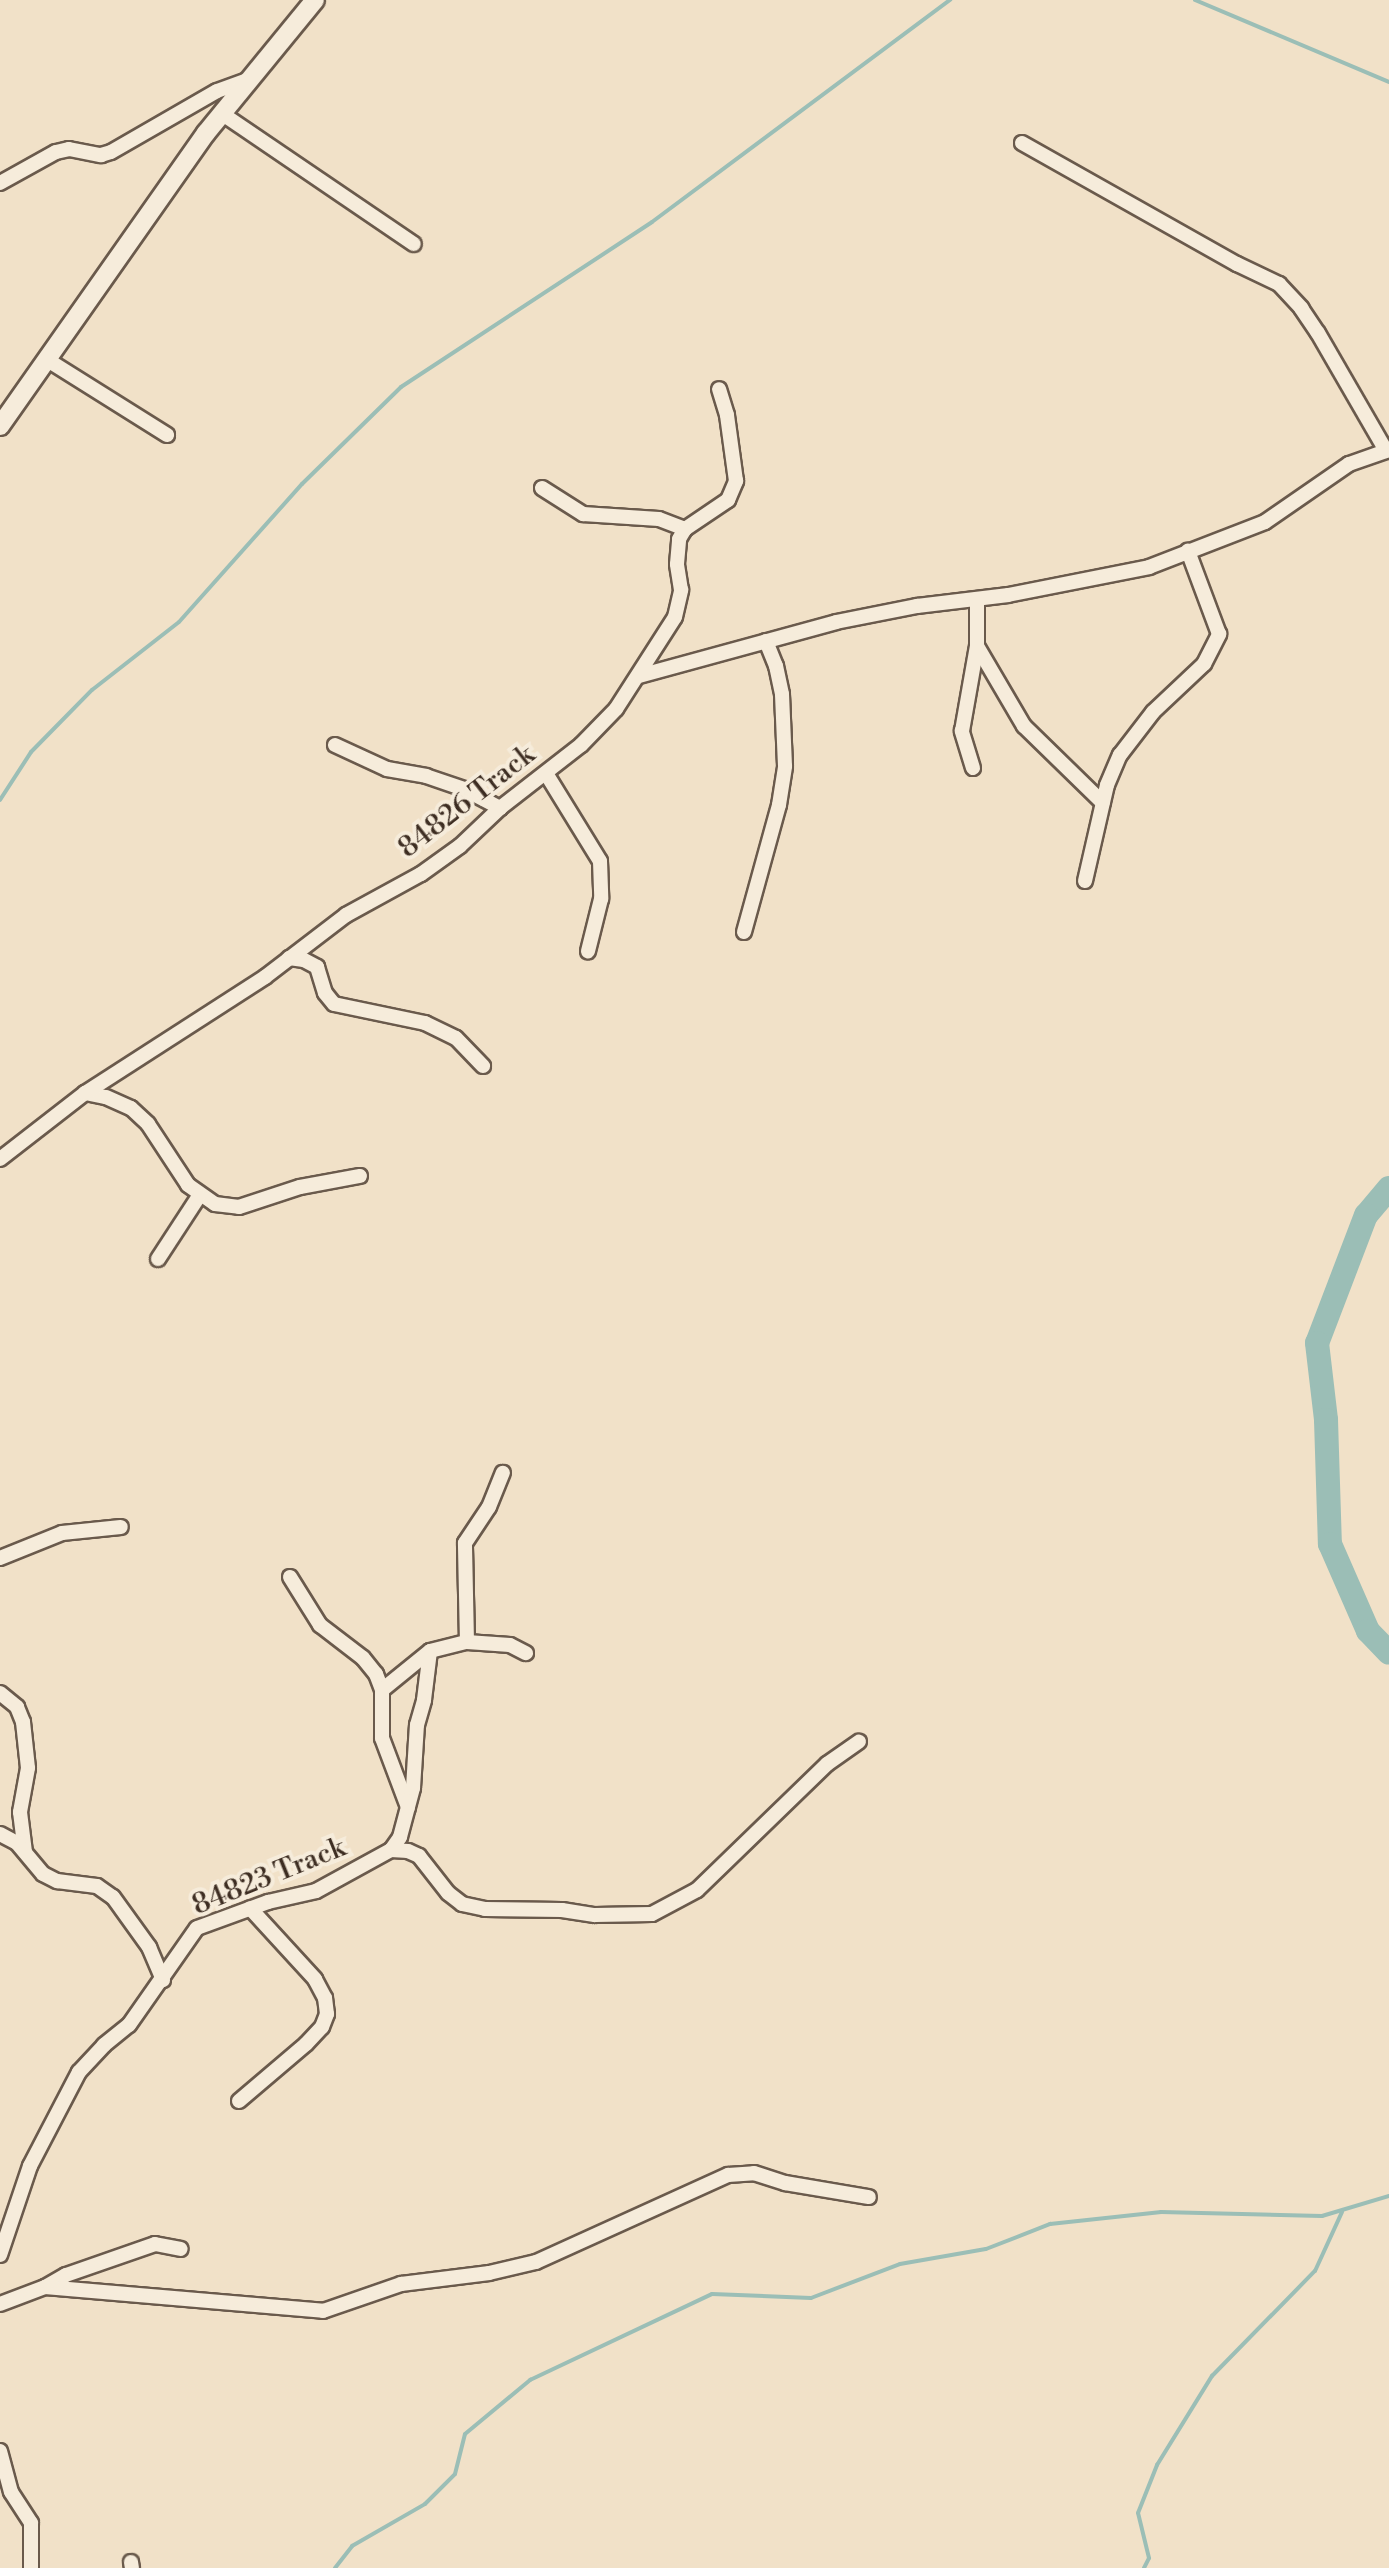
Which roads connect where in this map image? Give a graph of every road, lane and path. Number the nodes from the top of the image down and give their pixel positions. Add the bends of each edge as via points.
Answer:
1 (315, 0) edge
2 (245, 81) junction
3 (221, 113) junction
4 (1022, 143) dead end
5 (0, 183) edge
6 (414, 244) dead end
7 (46, 359) junction
8 (719, 389) dead end
9 (0, 426) edge
10 (167, 435) dead end
11 (1388, 451) edge
12 (542, 488) dead end
13 (685, 529) junction
14 (1188, 551) junction
15 (977, 599) junction
16 (766, 641) junction
17 (977, 646) junction
18 (639, 676) junction
19 (335, 745) dead end
20 (973, 768) dead end
21 (547, 775) junction
22 (1103, 803) junction
23 (500, 808) junction
24 (1085, 881) dead end
25 (744, 932) dead end
26 (588, 951) dead end
27 (289, 958) junction
28 (483, 1066) dead end
29 (85, 1093) junction
30 (0, 1159) edge
31 (360, 1176) dead end
32 (199, 1196) junction
33 (158, 1259) dead end
34 (503, 1473) dead end
35 (121, 1527) dead end
36 (0, 1558) edge
37 (290, 1577) dead end
38 (467, 1642) junction
39 (430, 1651) junction
40 (526, 1653) dead end
41 (382, 1690) junction
42 (0, 1693) edge
43 (859, 1742) dead end
44 (408, 1807) junction
45 (0, 1834) edge
46 (391, 1850) junction
47 (25, 1852) junction
48 (250, 1908) junction
49 (163, 1980) junction
50 (239, 2101) dead end
51 (869, 2197) dead end
52 (181, 2249) dead end
53 (0, 2255) edge
54 (45, 2287) junction
55 (0, 2304) edge
56 (0, 2451) edge
57 (31, 2568) edge

1 - 2 street
2 - 3 street
2 - 5 street via 217,91 111,152 56,152
3 - 6 street
3 - 7 street
4 - 11 street via 1279,284 1318,333
7 - 9 street
7 - 10 street
8 - 13 street via 736,481 728,500
11 - 14 street via 1349,464 1265,522
12 - 13 street via 583,514 667,520
13 - 18 street, 84826 Track via 676,547 681,590 675,617
14 - 15 street via 1149,567
14 - 22 street via 1216,621 1215,646 1180,690 1135,731
15 - 16 street via 836,622
15 - 17 street
16 - 18 street
16 - 25 street via 782,694 785,766
17 - 20 street via 962,731
17 - 22 street via 1024,726
18 - 21 street, 84826 Track via 616,709
19 - 23 street via 387,769 464,789
21 - 23 street, 84826 Track
21 - 26 street via 600,861 601,899
22 - 24 street
23 - 27 street, 84826 Track via 421,874 346,915
27 - 28 street via 317,967 334,1004 425,1023 456,1038
27 - 29 street, 84826 Track
29 - 30 street, 84826 Track
29 - 32 street via 131,1108
31 - 32 street via 300,1187 239,1207
32 - 33 street
34 - 38 street via 465,1543
35 - 36 street via 62,1533
37 - 41 street via 320,1625 363,1658
38 - 39 street
38 - 40 street via 510,1645
39 - 41 street
39 - 44 street
41 - 44 street via 382,1738
42 - 47 street via 17,1707 23,1722 28,1768 20,1812
43 - 46 street via 827,1764 697,1890 652,1914 462,1904 419,1856
44 - 46 street
45 - 47 street
46 - 48 street, 84823 Track via 316,1891
47 - 49 street via 43,1874 97,1886 113,1897 149,1947
48 - 49 street, 84823 Track via 197,1928
48 - 50 street via 315,1979 327,2014 306,2044
49 - 53 street, 84823 Track via 129,2025 79,2072 30,2166
51 - 54 street via 754,2173 728,2175 536,2262 401,2284 323,2311
52 - 54 street via 155,2244
54 - 55 street
56 - 57 street via 11,2492 31,2523

